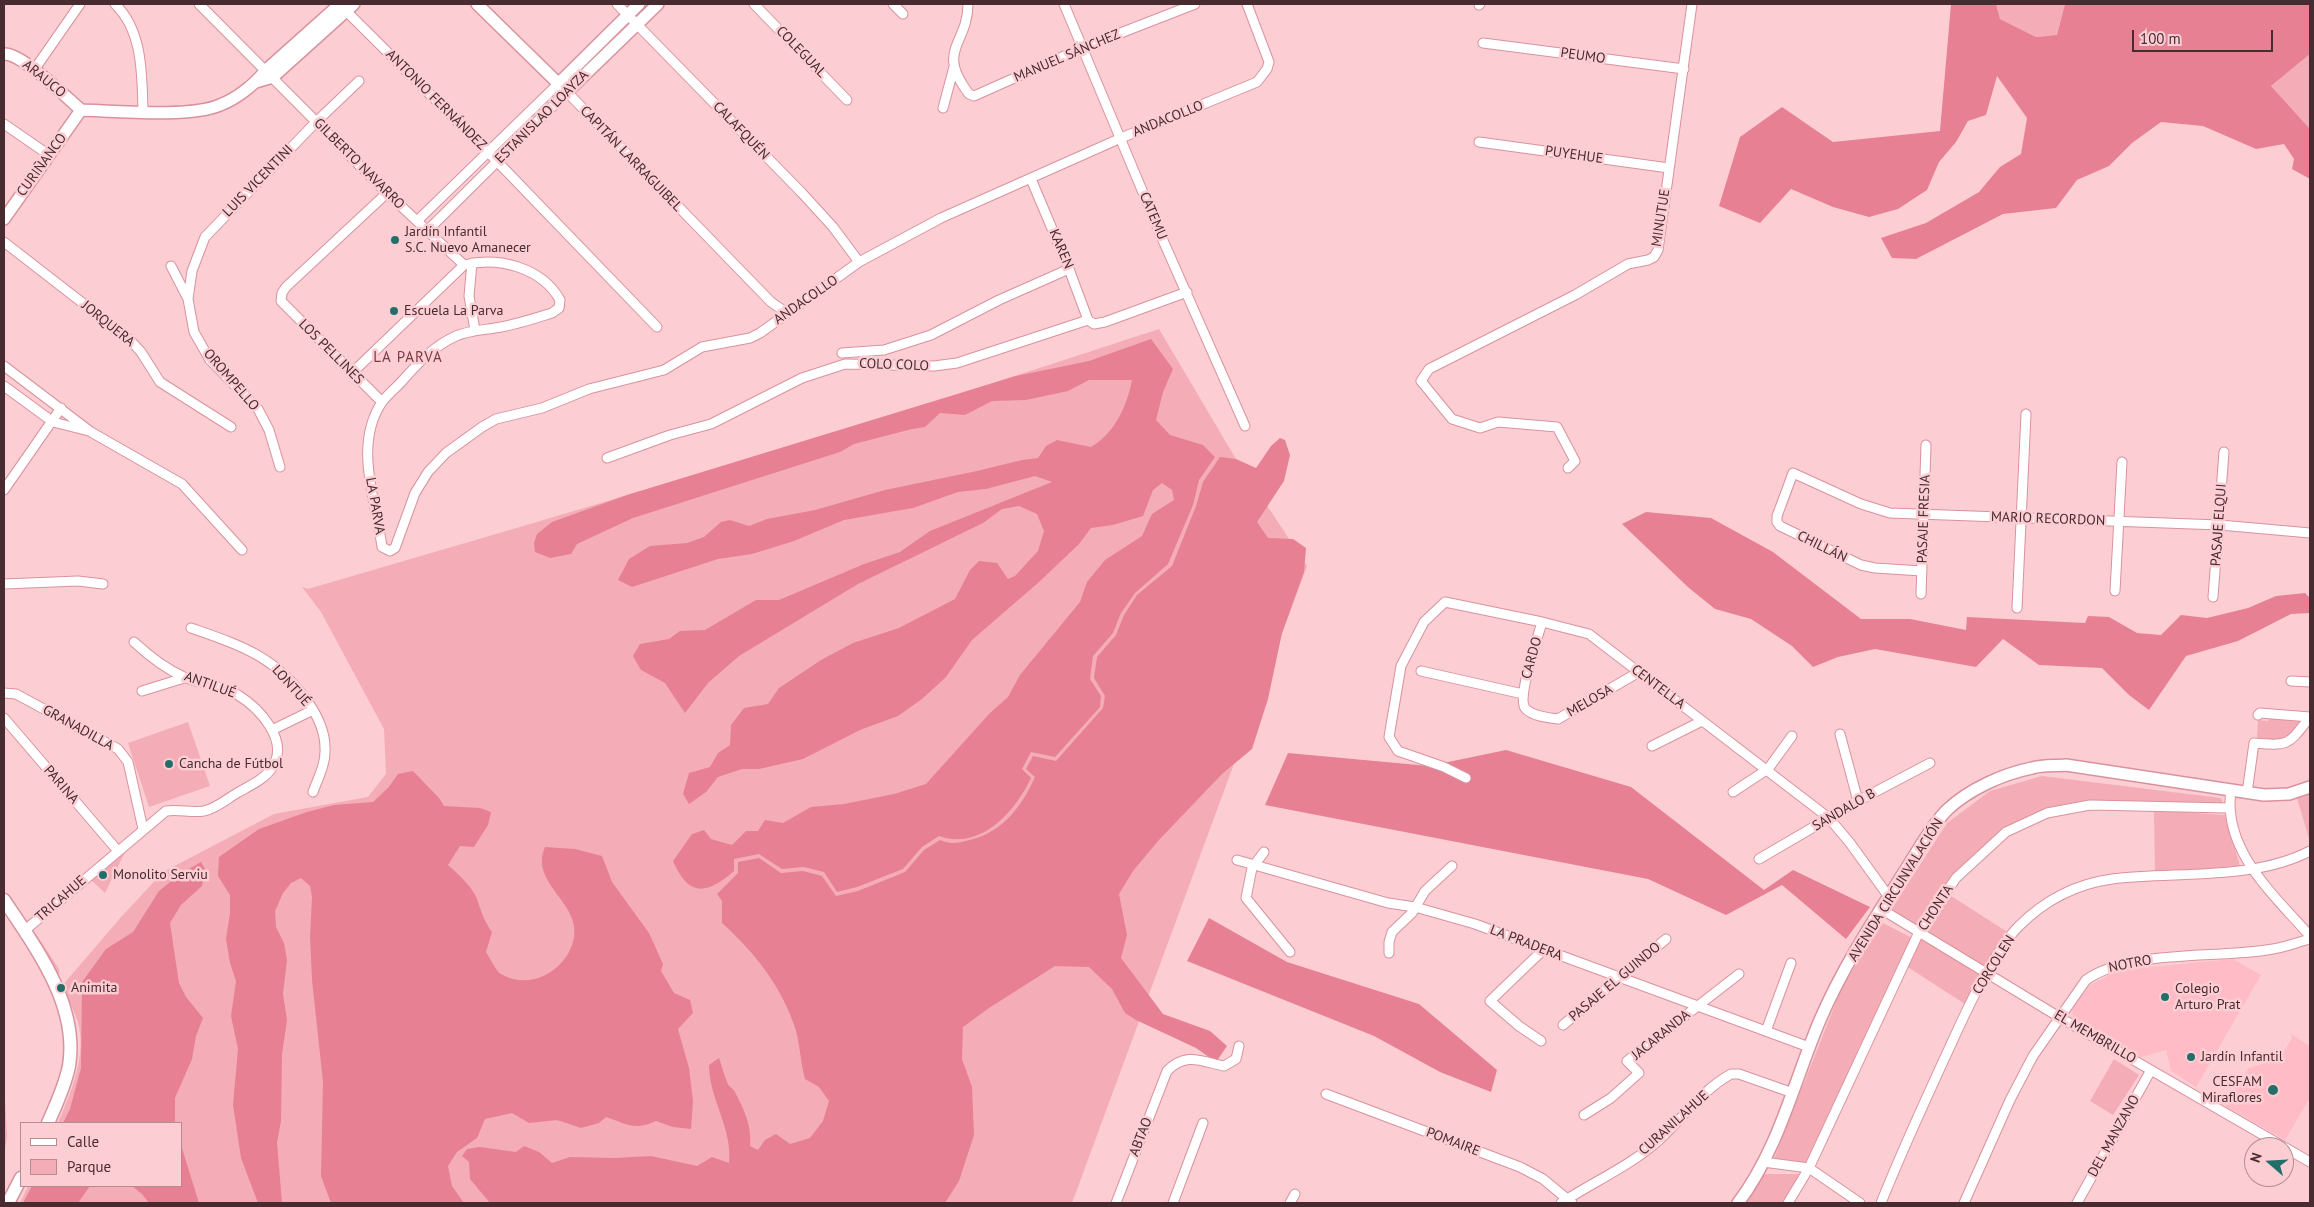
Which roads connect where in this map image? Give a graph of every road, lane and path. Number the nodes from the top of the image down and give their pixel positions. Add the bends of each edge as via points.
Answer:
1 (80, 4) edge
2 (115, 4) edge
3 (200, 4) edge
4 (477, 4) edge
5 (618, 4) edge
6 (639, 4) edge
7 (658, 4) edge
8 (754, 4) edge
9 (893, 4) edge
10 (968, 4) edge
11 (1064, 4) edge
12 (1195, 4) edge
13 (1247, 4) edge
14 (1692, 4) edge
15 (344, 5) edge
16 (628, 14) junction
17 (903, 14) dead end
18 (637, 24) junction
19 (1483, 43) dead end
20 (1082, 48) junction
21 (4, 54) edge
22 (954, 64) junction
23 (1684, 69) junction
24 (34, 70) junction
25 (270, 74) junction
26 (359, 81) dead end
27 (563, 88) junction
28 (847, 100) dead end
29 (943, 108) dead end
30 (81, 110) junction
31 (143, 112) junction
32 (316, 122) junction
33 (4, 124) edge
34 (1121, 138) junction
35 (1479, 142) dead end
36 (488, 152) junction
37 (49, 155) junction
38 (497, 161) junction
39 (1669, 168) junction
40 (1031, 179) junction
41 (387, 193) junction
42 (4, 219) edge
43 (417, 221) junction
44 (427, 231) junction
45 (4, 242) edge
46 (859, 262) junction
47 (468, 264) junction
48 (171, 266) dead end
49 (1069, 268) junction
50 (1187, 292) junction
51 (188, 299) junction
52 (787, 313) junction
53 (1088, 320) junction
54 (657, 326) dead end
55 (475, 330) junction
56 (842, 353) dead end
57 (4, 366) edge
58 (352, 373) junction
59 (4, 386) edge
60 (382, 402) junction
61 (61, 408) junction
62 (2026, 414) dead end
63 (53, 422) junction
64 (1245, 426) dead end
65 (231, 427) dead end
66 (91, 432) junction
67 (1926, 445) dead end
68 (2224, 452) dead end
69 (607, 458) dead end
70 (2122, 462) dead end
71 (280, 466) dead end
72 (1568, 468) dead end
73 (1793, 473) joint
74 (4, 490) edge
75 (1924, 514) junction
76 (2021, 517) junction
77 (2118, 522) junction
78 (2220, 525) junction
79 (2310, 533) edge
80 (242, 550) dead end
81 (385, 551) joint
82 (1922, 571) junction
83 (4, 584) edge
84 (103, 584) dead end
85 (2115, 591) dead end
86 (1922, 594) dead end
87 (2213, 597) dead end
88 (2017, 608) dead end
89 (1542, 622) junction
90 (191, 628) dead end
91 (134, 642) dead end
92 (1422, 671) dead end
93 (1639, 672) junction
94 (184, 678) junction
95 (2291, 681) dead end
96 (2310, 682) edge
97 (142, 691) dead end
98 (4, 693) edge
99 (1523, 694) junction
100 (313, 710) junction
101 (2258, 715) dead end
102 (2310, 717) edge
103 (4, 718) edge
104 (1702, 720) junction
105 (272, 730) junction
106 (1840, 734) dead end
107 (1792, 736) dead end
108 (1652, 746) dead end
109 (1930, 763) dead end
110 (1768, 769) junction
111 (1466, 778) dead end
112 (2310, 787) edge
113 (2231, 790) junction
114 (313, 792) dead end
115 (1733, 792) dead end
116 (2247, 794) junction
117 (1858, 800) junction
118 (2228, 808) junction
119 (1829, 818) junction
120 (143, 829) junction
121 (118, 851) junction
122 (2310, 851) edge
123 (1264, 852) dead end
124 (1759, 859) dead end
125 (1237, 860) dead end
126 (1254, 866) junction
127 (1452, 866) dead end
128 (2251, 868) junction
129 (1889, 897) junction
130 (4, 900) edge
131 (1415, 907) junction
132 (1882, 909) junction
133 (24, 931) junction
134 (1919, 932) junction
135 (2310, 937) edge
136 (1666, 939) dead end
137 (1543, 950) junction
138 (1290, 952) dead end
139 (1389, 953) dead end
140 (1791, 963) dead end
141 (1739, 974) dead end
142 (1987, 974) junction
143 (1620, 978) junction
144 (1697, 1006) junction
145 (2059, 1017) junction
146 (1563, 1025) dead end
147 (1766, 1031) junction
148 (1541, 1041) dead end
149 (1239, 1046) dead end
150 (1809, 1047) junction
151 (2151, 1070) junction
152 (1793, 1093) junction
153 (1326, 1094) dead end
154 (1584, 1115) dead end
155 (48, 1122) edge
156 (1203, 1123) dead end
157 (1763, 1162) junction
158 (2310, 1162) edge
159 (1809, 1168) junction
160 (20, 1180) edge
161 (1295, 1194) dead end
162 (1567, 1202) edge
163 (8, 1203) edge
164 (1116, 1203) edge
165 (1173, 1203) edge
166 (1290, 1203) edge
167 (1738, 1203) edge
168 (1788, 1203) edge
169 (1860, 1203) edge
170 (1881, 1203) edge
171 (1964, 1203) edge
172 (2077, 1203) edge

1 - 24 street
2 - 31 street via 122,10 137,41
3 - 25 street, GILBERTO NAVARRO
4 - 27 street, CAPITÁN LARRAGUIBEL
5 - 16 street, CALAFQUÉN
6 - 16 street, ESTANISLAO LOAYZA
7 - 18 street, ESTANISLAO LOAYZA
8 - 28 street, COLEGUAL
9 - 17 street
10 - 22 street
11 - 20 street, CATEMU
12 - 20 street, MANUEL SÁNCHEZ
13 - 34 street, ANDACOLLO via 1269,62 1257,82
14 - 23 street, MINUTUE
15 - 25 street
15 - 36 street, ANTONIO FERNÁNDEZ
16 - 18 street, CALAFQUÉN
16 - 27 street, ESTANISLAO LOAYZA
18 - 27 street, ESTANISLAO LOAYZA
18 - 46 street, CALAFQUÉN via 834,227
19 - 23 street, PEUMO
20 - 22 street, MANUEL SÁNCHEZ via 974,96 966,90
20 - 34 street, CATEMU
21 - 24 street, ARAUCO via 12,54
22 - 29 street
23 - 39 street, MINUTUE
24 - 30 street, ARAUCO
25 - 31 street via 220,105 199,111
25 - 32 street, GILBERTO NAVARRO
26 - 32 street, LUIS VICENTINI
27 - 36 street, ESTANISLAO LOAYZA
27 - 38 street, ESTANISLAO LOAYZA
27 - 52 street, CAPITÁN LARRAGUIBEL via 771,302
30 - 31 street
30 - 37 street, CURIÑANCO
32 - 41 street, GILBERTO NAVARRO
32 - 51 street, LUIS VICENTINI via 206,237 192,271
33 - 37 street
34 - 40 street, ANDACOLLO
34 - 50 street, CATEMU
35 - 39 street, PUYEHUE
36 - 38 street, ANTONIO FERNÁNDEZ
36 - 43 street, ESTANISLAO LOAYZA
37 - 42 street, CURIÑANCO
38 - 44 street, ESTANISLAO LOAYZA
38 - 54 street, ANTONIO FERNÁNDEZ
39 - 72 street, MINUTUE via 1658,250 1654,257 1628,264 1575,295 1430,369 1421,381 1452,419 1480,428 1498,422 1557,427 1575,461
40 - 46 street, ANDACOLLO via 941,218
40 - 49 street, KAREN
41 - 43 street, GILBERTO NAVARRO
41 - 58 street, LOS PELLINES via 282,293 281,300
43 - 44 street, GILBERTO NAVARRO
44 - 47 street, GILBERTO NAVARRO
45 - 65 street, JORQUERA via 129,339 160,382
46 - 52 street, ANDACOLLO
47 - 55 street
47 - 55 street, LA PARVA via 495,262 527,270 539,277 560,300 559,308 552,313 501,327
47 - 58 street
48 - 51 street, OROMPELLO
49 - 53 street, KAREN
49 - 56 street, COLO COLO via 931,336 884,350
50 - 53 street, COLO COLO via 1106,322 1094,324
50 - 64 street, CATEMU
51 - 71 street, OROMPELLO via 194,332 219,371 258,408
52 - 81 street, ANDACOLLO via 750,338 702,348 664,370 589,389 542,408 496,419 482,426 446,453 428,472 415,493 395,548
53 - 69 street, COLO COLO via 949,364 845,364 831,368 802,378 711,424 635,446
55 - 60 street, LA PARVA via 439,345 423,357
57 - 61 street
58 - 60 street, LOS PELLINES
59 - 63 street
60 - 81 street, LA PARVA via 372,424 368,448 371,497
61 - 63 street
61 - 66 street
62 - 76 street
63 - 66 street
63 - 74 street
66 - 80 street via 182,484
67 - 75 street, PASAJE FRESIA
68 - 78 street, PASAJE ELQUI
70 - 77 street
73 - 75 street, MARIO RECORDON via 1876,510
73 - 82 street, CHILLÁN via 1777,516 1780,526 1861,565
75 - 76 street, MARIO RECORDON
75 - 82 street, PASAJE FRESIA
76 - 77 street, MARIO RECORDON
76 - 88 street
77 - 78 street, MARIO RECORDON
77 - 85 street
78 - 79 street, MARIO RECORDON
78 - 87 street, PASAJE ELQUI
82 - 86 street, PASAJE FRESIA
83 - 84 street via 78,581
89 - 93 street, CENTELLA via 1589,634
89 - 99 street, CARDO
89 - 111 street, CENTELLA via 1445,602 1424,622 1400,666 1389,737 1398,751
90 - 100 street, LONTUÉ via 264,658 298,689
91 - 94 street, ANTILUÉ via 146,654
92 - 99 street
93 - 99 street, MELOSA via 1558,720 1529,712 1524,708
93 - 104 street, CENTELLA
94 - 97 street
94 - 105 street, ANTILUÉ via 238,694 256,708
95 - 96 street
98 - 120 street, GRANADILLA via 16,694 118,749 128,762
100 - 105 street
100 - 114 street, LONTUÉ via 322,730 325,748 323,768
101 - 102 street
102 - 116 street via 2286,744 2254,743
103 - 121 street, PARINA
104 - 108 street
104 - 110 street, CENTELLA
105 - 120 street, ANTILUÉ via 277,756 273,767 264,776 204,811 166,811
106 - 117 street
107 - 110 street
109 - 117 street, SANDALO B
110 - 115 street
110 - 119 street, CENTELLA
112 - 116 street, AVENIDA CIRCUNVALACIÓN via 2280,795
113 - 116 street, AVENIDA CIRCUNVALACIÓN
113 - 118 street
113 - 129 street, AVENIDA CIRCUNVALACIÓN via 2066,765 2033,768 2009,775 1965,796 1947,810
117 - 119 street, SANDALO B
118 - 128 street via 2243,856
118 - 134 street, CHONTA via 2090,805 2047,813 2006,832 1971,862
119 - 124 street, SANDALO B
119 - 129 street, CENTELLA
120 - 121 street, TRICAHUE
121 - 133 street, TRICAHUE
122 - 128 street, CORCOLEN via 2279,863
123 - 126 street
125 - 126 street, LA PRADERA
126 - 131 street, LA PRADERA via 1388,903
126 - 138 street via 1246,898
127 - 131 street via 1425,891
128 - 135 street
128 - 142 street, CORCOLEN via 2114,879 2069,890 2020,925
129 - 132 street, AVENIDA CIRCUNVALACIÓN
130 - 133 main road
131 - 137 street, LA PRADERA via 1475,924
131 - 139 street via 1409,918 1392,932
132 - 134 street, EL MEMBRILLO
132 - 150 street, AVENIDA CIRCUNVALACIÓN via 1837,986
133 - 155 main road via 62,1003 70,1034 66,1078
134 - 142 street, EL MEMBRILLO
134 - 159 street, CHONTA
135 - 145 street, NOTRO via 2273,949 2113,966 2086,980
136 - 143 street, PASAJE EL GUINDO
137 - 143 street, LA PRADERA
137 - 148 street via 1490,1001
140 - 147 street
141 - 144 street, JACARANDA
142 - 145 street, EL MEMBRILLO
142 - 170 street, CORCOLEN via 1909,1134
143 - 144 street, LA PRADERA
143 - 146 street, PASAJE EL GUINDO
144 - 147 street, LA PRADERA
144 - 154 street, JACARANDA via 1628,1062 1639,1073 1611,1098
145 - 151 street, EL MEMBRILLO
145 - 171 street, NOTRO via 2033,1056 2010,1100
147 - 150 street, LA PRADERA
149 - 164 street, ABTAO via 1236,1059 1224,1066 1187,1058 1167,1071
150 - 152 street, AVENIDA CIRCUNVALACIÓN
151 - 158 street, EL MEMBRILLO
151 - 172 street, DEL MANZANO
152 - 157 street, AVENIDA CIRCUNVALACIÓN
152 - 162 street, CURANILAHUE via 1731,1074 1686,1110 1644,1153
153 - 162 street, POMAIRE via 1520,1167 1543,1179
156 - 165 street
157 - 159 street
157 - 167 street, AVENIDA CIRCUNVALACIÓN
159 - 168 street, CHONTA
159 - 169 street
160 - 163 main road
161 - 166 street

